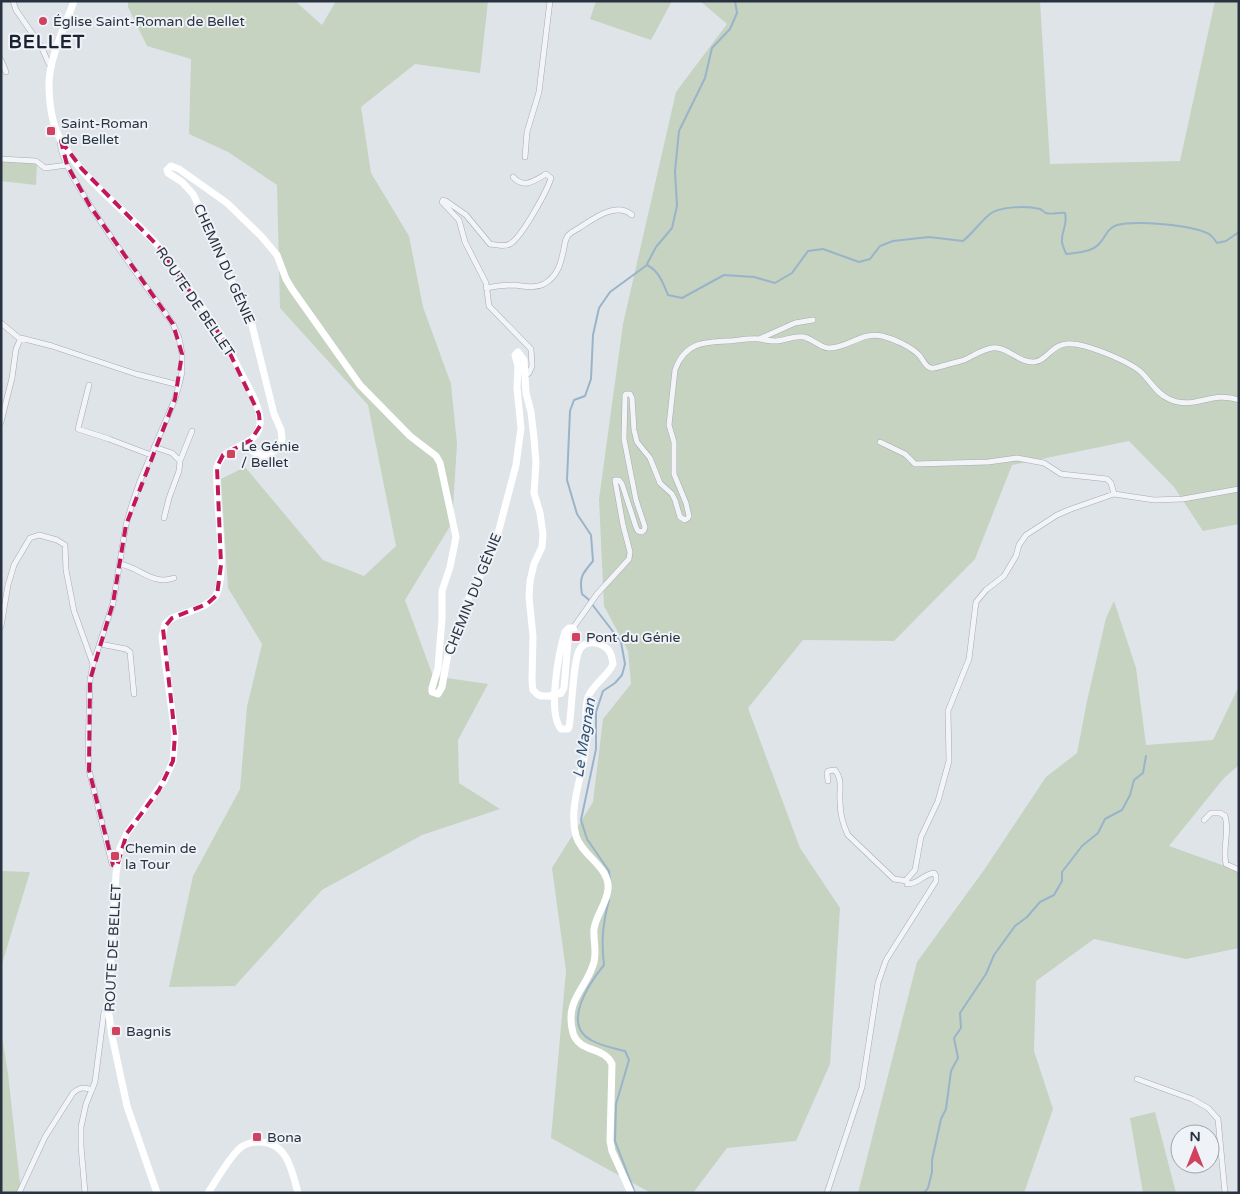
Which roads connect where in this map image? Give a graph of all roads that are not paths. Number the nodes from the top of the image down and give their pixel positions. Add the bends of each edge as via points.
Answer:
1 (13, 1) edge
2 (74, 1) edge
3 (550, 1) edge
4 (1, 60) edge
5 (51, 65) junction
6 (6, 72) dead end
7 (61, 141) junction
8 (525, 157) dead end
9 (1, 159) edge
10 (68, 165) junction
11 (513, 177) dead end
12 (632, 215) dead end
13 (486, 288) junction
14 (813, 320) dead end
15 (1, 323) edge
16 (19, 338) junction
17 (758, 339) junction
18 (525, 376) junction
19 (89, 385) dead end
20 (179, 385) junction
21 (1, 397) edge
22 (8, 397) junction
23 (1239, 400) edge
24 (1, 422) edge
25 (192, 431) dead end
26 (880, 442) dead end
27 (244, 445) junction
28 (154, 447) junction
29 (151, 455) junction
30 (180, 461) junction
31 (1239, 489) edge
32 (1114, 494) junction
33 (164, 518) dead end
34 (120, 564) junction
35 (174, 578) dead end
36 (1, 626) edge
37 (573, 628) junction
38 (100, 644) junction
39 (93, 664) junction
40 (134, 694) dead end
41 (828, 781) dead end
42 (1204, 820) dead end
43 (117, 866) junction
44 (1239, 870) edge
45 (907, 881) junction
46 (108, 1008) junction
47 (1137, 1079) dead end
48 (92, 1090) junction
49 (19, 1193) edge
50 (85, 1193) edge
51 (157, 1193) edge
52 (208, 1193) edge
53 (298, 1193) edge
54 (631, 1193) edge
55 (827, 1193) edge
56 (1225, 1193) edge

1 - 5 street
2 - 5 street, ROUTE DE BELLET
3 - 8 street via 539,92
4 - 6 street
5 - 7 street, ROUTE DE BELLET via 50,104
7 - 10 street via 59,146
7 - 27 street, ROUTE DE BELLET via 82,169 159,247 223,339 260,418 257,433
9 - 10 street via 36,161 45,168
10 - 20 street via 90,206 173,324 182,354
11 - 13 street via 525,184 546,174 550,178 534,212 510,244 490,244 466,215 446,200 442,202 459,220 465,242
12 - 13 street via 618,210 601,213 569,234 558,271 542,285
13 - 18 street via 489,306 530,349 532,366
14 - 17 street via 795,323
15 - 16 street
16 - 20 street
16 - 22 street
17 - 23 street, CHEMIN DU GÉNIE via 781,341 807,337 829,348 863,336 883,336 918,353 926,366 934,368 994,348 1027,362 1035,362 1060,345 1073,344 1130,364 1169,399 1183,403 1210,397
17 - 37 street, CHEMIN DU GÉNIE via 699,344 678,362 669,425 674,442 674,474 686,503 689,516 686,520 680,517 672,494 660,483 650,458 637,442 631,395 625,395 624,439 645,527 642,532 638,531 622,484 615,480 629,559 597,594
18 - 27 street, CHEMIN DU GÉNIE via 524,360 518,352 515,356 521,428 516,465 491,555 469,597 448,654 440,692 434,693 442,591 456,537 440,463 360,385 292,289 277,255 261,236 226,203 179,168 171,166 168,173 193,194 252,325 282,434 278,448 269,454 262,455
18 - 37 street, CHEMIN DU GÉNIE, bridge via 536,463 534,493 543,534 529,597 533,636 532,681 537,694 550,696 561,693 564,688 568,641
19 - 29 street via 78,429
20 - 28 street
21 - 22 street
22 - 24 street
25 - 30 street
26 - 32 street via 905,454 915,464 1017,458 1044,464 1061,474 1107,478
27 - 43 street, ROUTE DE BELLET via 223,455 217,467 221,565 221,584 217,594 207,604 172,618 163,629 162,648 175,735 174,752 164,781 122,843
28 - 29 street
28 - 30 street via 172,453
29 - 34 street via 126,524
30 - 33 street
31 - 32 street via 1183,499 1154,500
32 - 45 street via 1057,515 1026,535 1004,576 976,602 969,659 948,711 949,761 938,801 921,837 915,870
34 - 35 street via 135,568 150,578
34 - 38 street via 113,603
36 - 39 street via 14,566 30,538 39,535 57,540 65,545 74,611
37 - 54 street via 565,632 557,671 555,708 557,722 562,729 570,727 579,650 584,644 600,644 609,651 613,664 588,697 586,747 574,814 576,837 606,876 608,892 594,929 594,962 573,1003 572,1023 576,1040 605,1054 612,1064 610,1141
38 - 39 street
38 - 40 street via 130,652
39 - 43 street via 89,770 112,864
41 - 45 street via 827,773 835,770 839,775 840,807 848,836 894,878
42 - 44 street via 1211,813 1225,816 1228,825 1224,858 1226,864
43 - 46 street, ROUTE DE BELLET
45 - 55 street via 910,885 930,874 936,876 936,881 886,960 878,983 862,1088
46 - 48 street via 104,1012
46 - 51 street, ROUTE DE BELLET via 127,1106
47 - 56 street via 1192,1098 1218,1119
48 - 49 street via 79,1088 73,1093 45,1137
48 - 50 street via 81,1127
52 - 53 street via 237,1151 249,1143 258,1142 273,1145 284,1153

